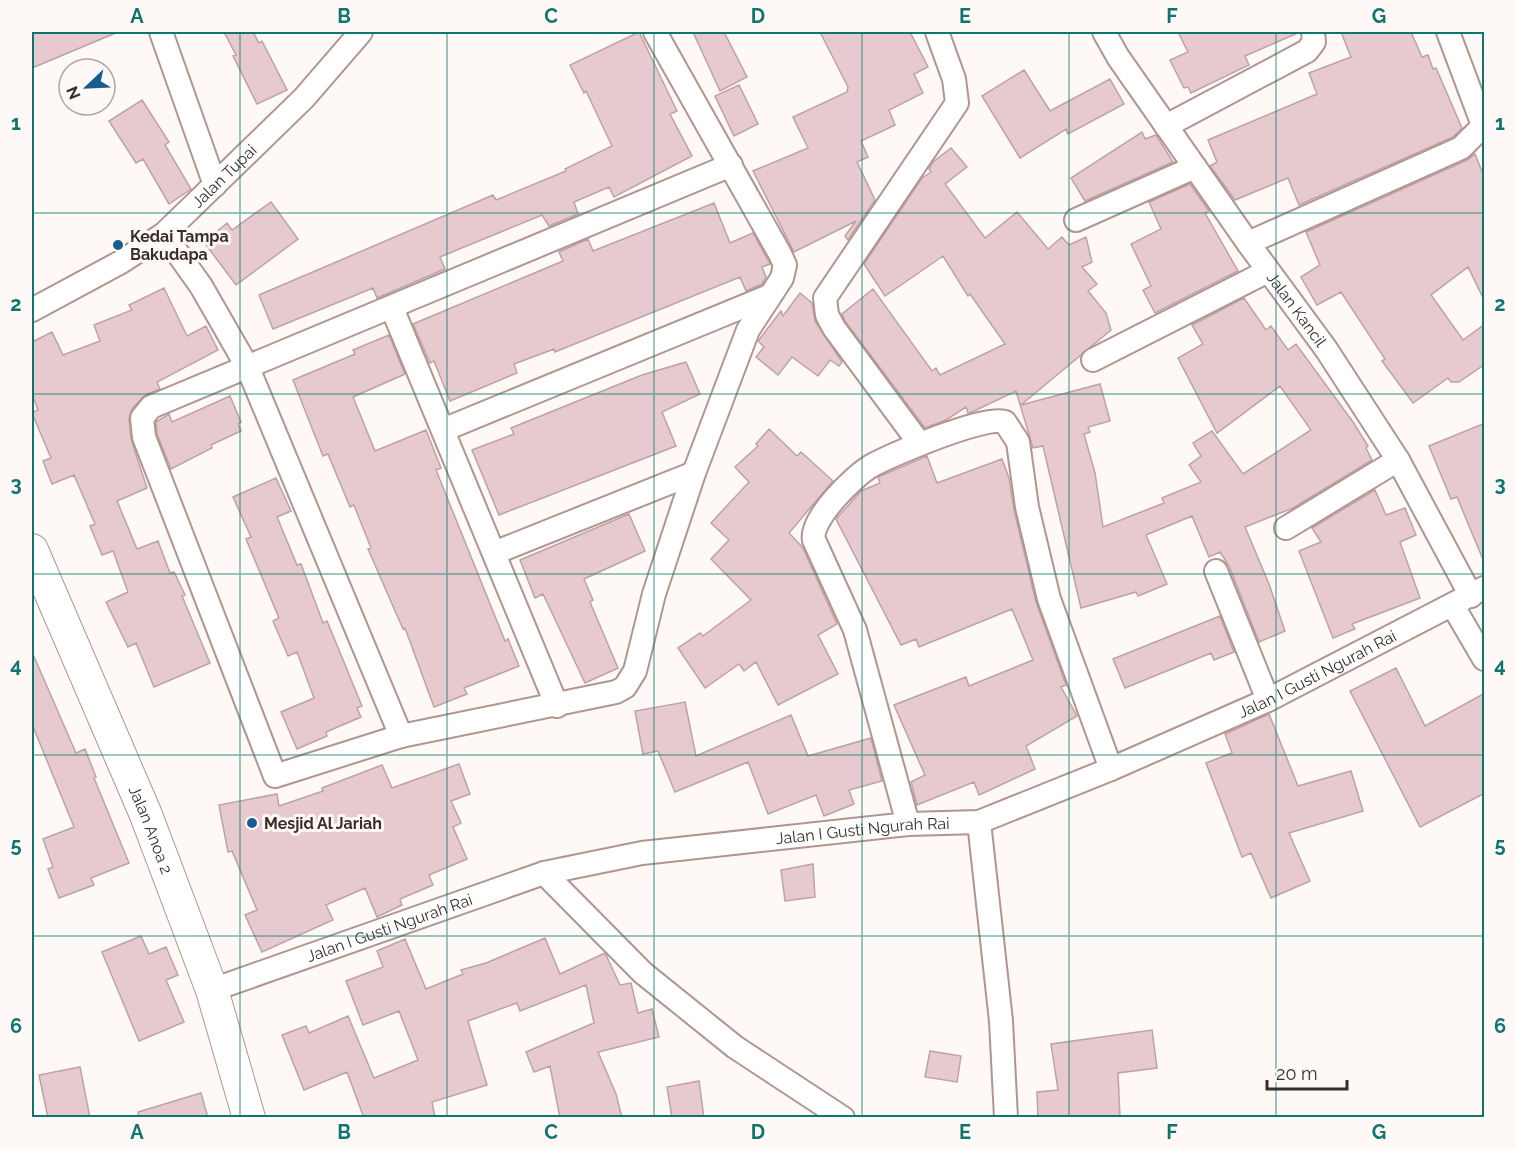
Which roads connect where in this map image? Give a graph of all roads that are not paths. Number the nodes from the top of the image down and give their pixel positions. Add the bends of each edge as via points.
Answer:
1 (161, 32) edge
2 (361, 32) edge
3 (655, 32) edge
4 (937, 32) edge
5 (1104, 32) edge
6 (1313, 32) edge
7 (1448, 32) edge
8 (1166, 126) junction
9 (1484, 127) edge
10 (731, 165) junction
11 (1196, 167) junction
12 (216, 185) junction
13 (1076, 220) dead end
14 (164, 234) junction
15 (1248, 243) junction
16 (1268, 271) junction
17 (769, 296) junction
18 (392, 308) junction
19 (32, 310) edge
20 (1093, 360) dead end
21 (248, 368) junction
22 (443, 430) junction
23 (920, 444) junction
24 (1398, 460) junction
25 (694, 473) junction
26 (1287, 528) dead end
27 (32, 550) edge
28 (494, 553) junction
29 (1216, 571) dead end
30 (1470, 597) edge
31 (1485, 659) edge
32 (1268, 700) junction
33 (558, 706) junction
34 (401, 736) junction
35 (1111, 769) junction
36 (980, 822) junction
37 (908, 824) junction
38 (544, 873) junction
39 (212, 990) junction
40 (249, 1118) edge
41 (843, 1118) edge
42 (1006, 1118) edge

1 - 12 street
2 - 12 street, Jalan Tupai via 304,98
3 - 10 street
4 - 23 street via 954,79 957,103 825,298 834,328
5 - 8 street, Jalan Kancil
6 - 8 street via 1314,42 1307,51
7 - 9 street
8 - 11 street, Jalan Kancil
9 - 15 street via 1461,148
10 - 17 street via 785,265 782,279
10 - 18 street
11 - 13 street
11 - 15 street, Jalan Kancil
12 - 14 street, Jalan Tupai
14 - 19 street, Jalan Tupai
14 - 21 street via 201,286
15 - 16 street, Jalan Kancil
16 - 20 street
16 - 24 street, Jalan Kancil via 1326,349
17 - 22 street
17 - 25 street via 748,330
18 - 21 street
18 - 22 street
21 - 34 street
21 - 34 street via 151,407 142,418 142,425 274,776
22 - 28 street
23 - 35 street via 990,420 1000,420 1011,428 1018,442 1027,507 1049,599
23 - 37 street via 870,467 827,508 813,535 855,630
24 - 26 street
24 - 30 street, Jalan Kancil
25 - 28 street
25 - 33 street via 654,594 631,680 616,692
27 - 39 street, Jalan Anoa 2 via 146,816
28 - 33 street
29 - 32 street
30 - 31 street, Jalan Kancil
30 - 32 street, Jalan I Gusti Ngurah Rai
32 - 35 street, Jalan I Gusti Ngurah Rai
33 - 34 street
35 - 36 street, Jalan I Gusti Ngurah Rai
36 - 37 street, Jalan I Gusti Ngurah Rai
36 - 42 street via 1001,1021
37 - 38 street, Jalan I Gusti Ngurah Rai via 642,853
38 - 39 street, Jalan I Gusti Ngurah Rai
38 - 41 street via 643,973 735,1047
39 - 40 street, Jalan Anoa 2

